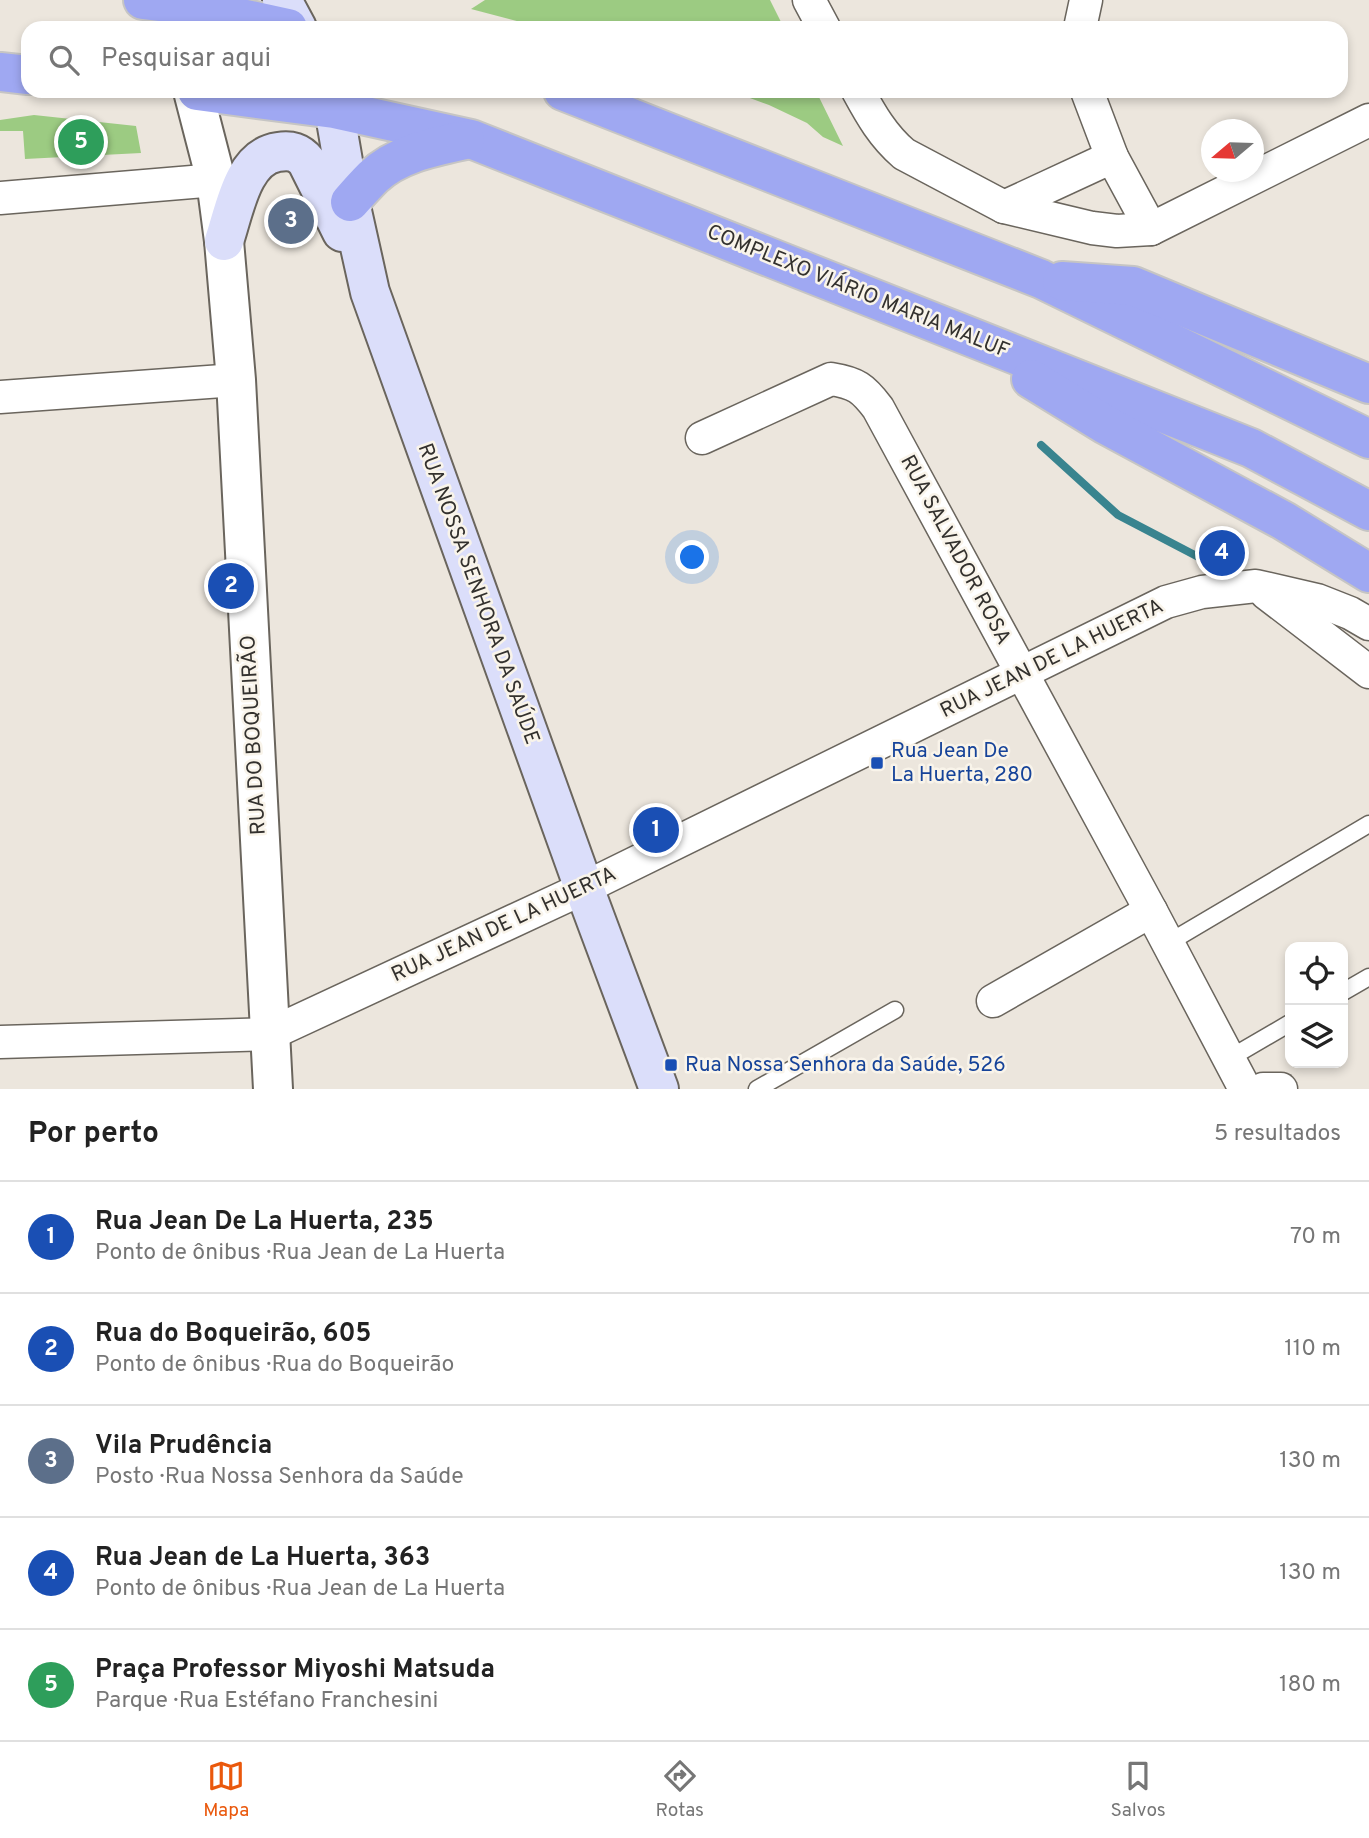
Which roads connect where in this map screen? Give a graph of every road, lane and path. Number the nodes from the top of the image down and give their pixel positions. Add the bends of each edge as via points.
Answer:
1 (282, 0) edge
2 (809, 0) edge
3 (1086, 0) edge
4 (168, 8) edge
5 (246, 21) edge
6 (293, 21) edge
7 (820, 21) edge
8 (1082, 21) edge
9 (0, 72) edge
10 (21, 74) edge
11 (197, 98) edge
12 (300, 98) edge
13 (581, 98) edge
14 (862, 98) edge
15 (1090, 98) edge
16 (330, 100) edge
17 (1369, 120) edge
18 (471, 139) junction
19 (1112, 157) junction
20 (216, 180) junction
21 (0, 198) edge
22 (350, 202) junction
23 (1004, 207) junction
24 (1150, 229) junction
25 (224, 241) junction
26 (1041, 279) junction
27 (370, 292) junction
28 (963, 333) junction
29 (236, 380) junction
30 (1369, 384) edge
31 (0, 397) edge
32 (702, 438) dead end
33 (1369, 439) edge
34 (1369, 511) edge
35 (1369, 573) edge
36 (1256, 586) junction
37 (1369, 624) edge
38 (1369, 671) edge
39 (1022, 674) junction
40 (1369, 824) edge
41 (584, 888) junction
42 (1152, 911) junction
43 (1168, 943) junction
44 (1369, 977) edge
45 (1348, 989) edge
46 (993, 1001) dead end
47 (895, 1010) dead end
48 (1285, 1026) edge
49 (270, 1034) junction
50 (0, 1042) edge
51 (1230, 1058) junction
52 (273, 1089) edge
53 (660, 1089) edge
54 (757, 1089) edge
55 (1245, 1089) edge
56 (1263, 1089) edge
57 (1281, 1089) edge

1 - 6 main road
2 - 7 street
3 - 8 street
4 - 5 highway
9 - 10 highway
11 - 20 street, RUA DO BOQUEIRÃO
12 - 16 highway, COMPLEXO VIÁRIO MARIA MALUF
13 - 26 highway
14 - 23 street via 875,123 904,154
15 - 19 street
16 - 18 highway, COMPLEXO VIÁRIO MARIA MALUF
16 - 22 main road, RUA NOSSA SENHORA DA SAÚDE
17 - 24 street
18 - 22 highway via 426,149 394,163 374,176
18 - 28 highway, COMPLEXO VIÁRIO MARIA MALUF
19 - 23 street
19 - 24 street
20 - 21 street
20 - 25 street, RUA DO BOQUEIRÃO
22 - 27 main road, RUA NOSSA SENHORA DA SAÚDE
23 - 24 street via 1092,228
25 - 27 main road via 253,165 275,152 301,155
25 - 29 street, RUA DO BOQUEIRÃO
26 - 30 highway via 1133,286
26 - 33 highway
27 - 41 main road, RUA NOSSA SENHORA DA SAÚDE
28 - 34 highway, COMPLEXO VIÁRIO MARIA MALUF via 1251,448
28 - 35 highway via 1105,425 1284,521
29 - 31 street
29 - 49 street, RUA DO BOQUEIRÃO
32 - 39 street, RUA SALVADOR ROSA via 831,379 866,391
36 - 37 street, RUA JEAN DE LA HUERTA via 1317,600
36 - 38 street
36 - 39 street, RUA JEAN DE LA HUERTA via 1202,592 1166,602
39 - 41 street, RUA JEAN DE LA HUERTA
39 - 42 street, RUA SALVADOR ROSA
40 - 43 lane
41 - 49 street, RUA JEAN DE LA HUERTA
41 - 53 main road, RUA NOSSA SENHORA DA SAÚDE
42 - 43 street, RUA SALVADOR ROSA
42 - 46 street
43 - 51 street, RUA SALVADOR ROSA
44 - 45 lane
47 - 54 lane
48 - 51 lane
49 - 50 street, RUA JEAN DE LA HUERTA
49 - 52 street, RUA DO BOQUEIRÃO
51 - 55 street, RUA SALVADOR ROSA
56 - 57 street

